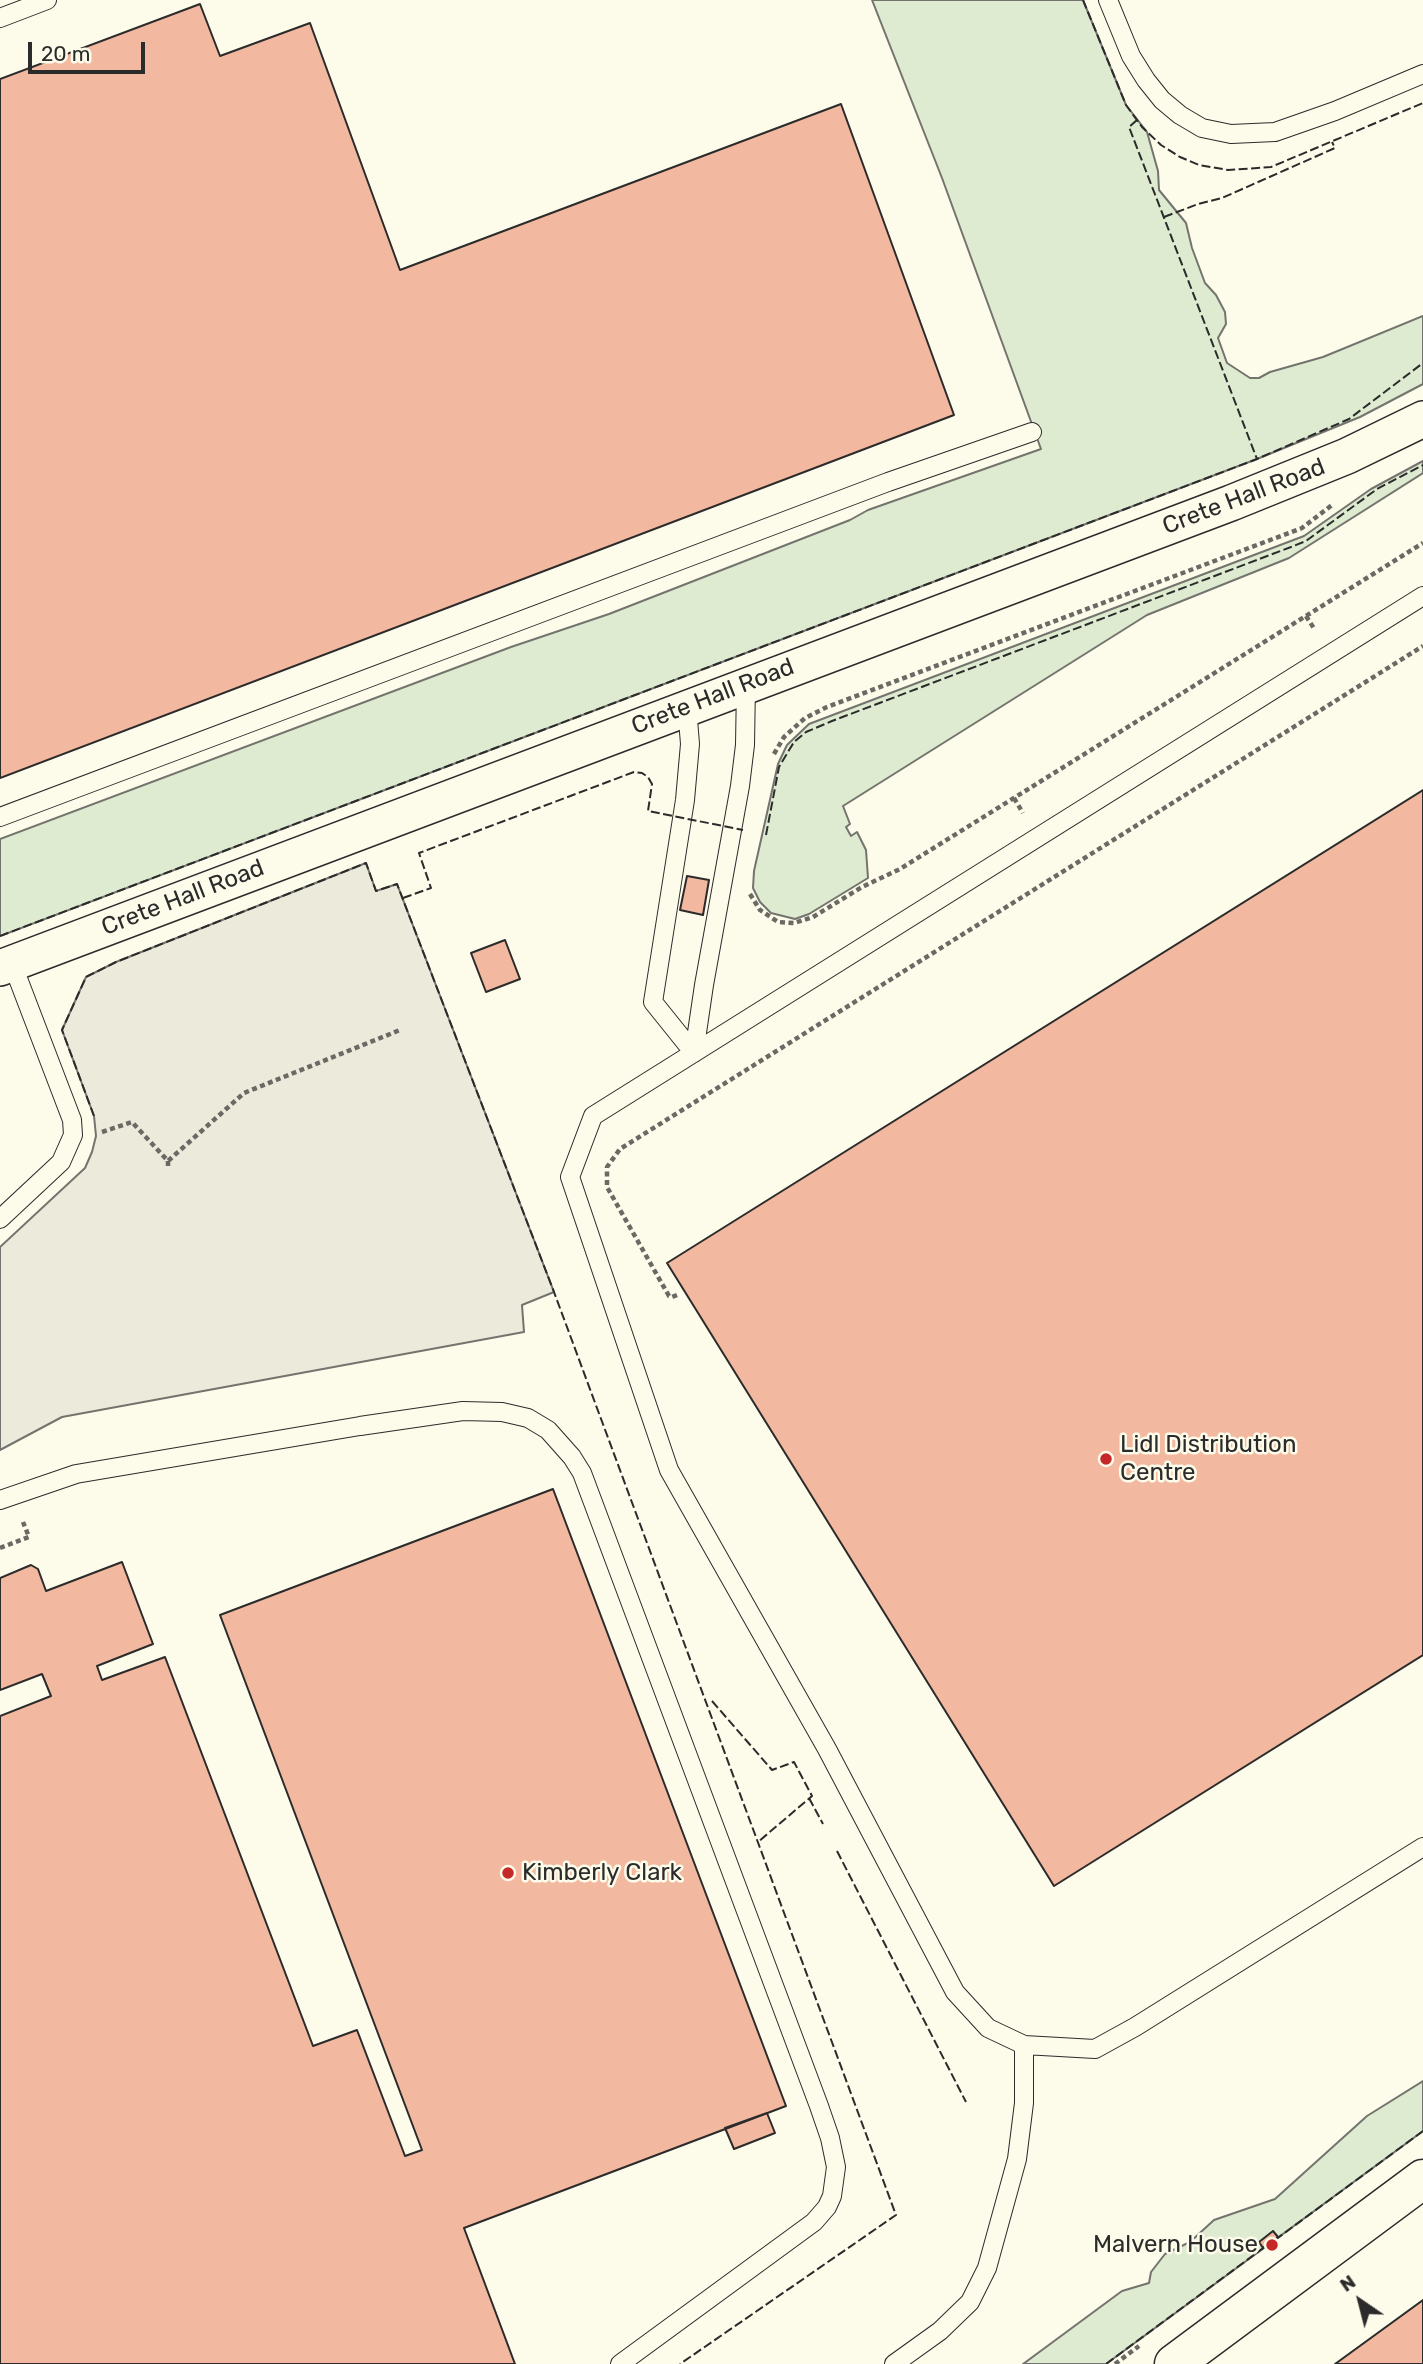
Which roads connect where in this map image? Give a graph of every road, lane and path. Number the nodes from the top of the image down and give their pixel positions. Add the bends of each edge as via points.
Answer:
1 (47, 0) edge
2 (1108, 0) edge
3 (0, 18) edge
4 (1423, 74) edge
5 (1423, 419) edge
6 (1032, 432) dead end
7 (1341, 498) dead end
8 (1423, 543) edge
9 (1423, 596) edge
10 (1423, 646) edge
11 (746, 684) junction
12 (687, 707) junction
13 (772, 757) dead end
14 (0, 817) edge
15 (749, 889) dead end
16 (6, 966) edge
17 (400, 1030) dead end
18 (694, 1053) junction
19 (73, 1135) junction
20 (168, 1161) junction
21 (168, 1169) dead end
22 (0, 1219) edge
23 (677, 1295) dead end
24 (7, 1498) edge
25 (0, 1548) edge
26 (1423, 1847) edge
27 (1024, 2045) junction
28 (1423, 2179) edge
29 (620, 2364) edge
30 (894, 2364) edge
31 (1174, 2364) edge

1 - 3 lane
2 - 4 lane via 1146,80 1180,116 1202,128 1231,134 1275,132
5 - 11 street, Crete Hall Road via 1268,489
6 - 14 lane
7 - 13 path, Crete Hall Road via 1301,528 827,707 805,718
8 - 15 path via 911,863 813,917 778,922 760,910
9 - 18 lane
10 - 23 path via 620,1149 607,1167 607,1187 669,1296
11 - 12 street, Crete Hall Road
11 - 18 lane via 740,786
12 - 16 street, Crete Hall Road
12 - 18 lane via 690,744 685,800 653,1002
16 - 19 lane via 72,1121
17 - 20 path via 244,1093
18 - 27 lane via 593,1116 570,1177 669,1470 827,1749 955,1992 988,2028
19 - 20 path via 132,1122
19 - 22 lane via 61,1162
20 - 21 path
24 - 25 path via 29,1538
24 - 29 lane via 76,1474 473,1410 512,1413 534,1421 576,1462 827,2127 836,2166 832,2196 814,2222
26 - 27 lane via 1095,2049
27 - 30 lane via 1024,2103 1017,2160 987,2268 970,2302 940,2331
28 - 31 main road

